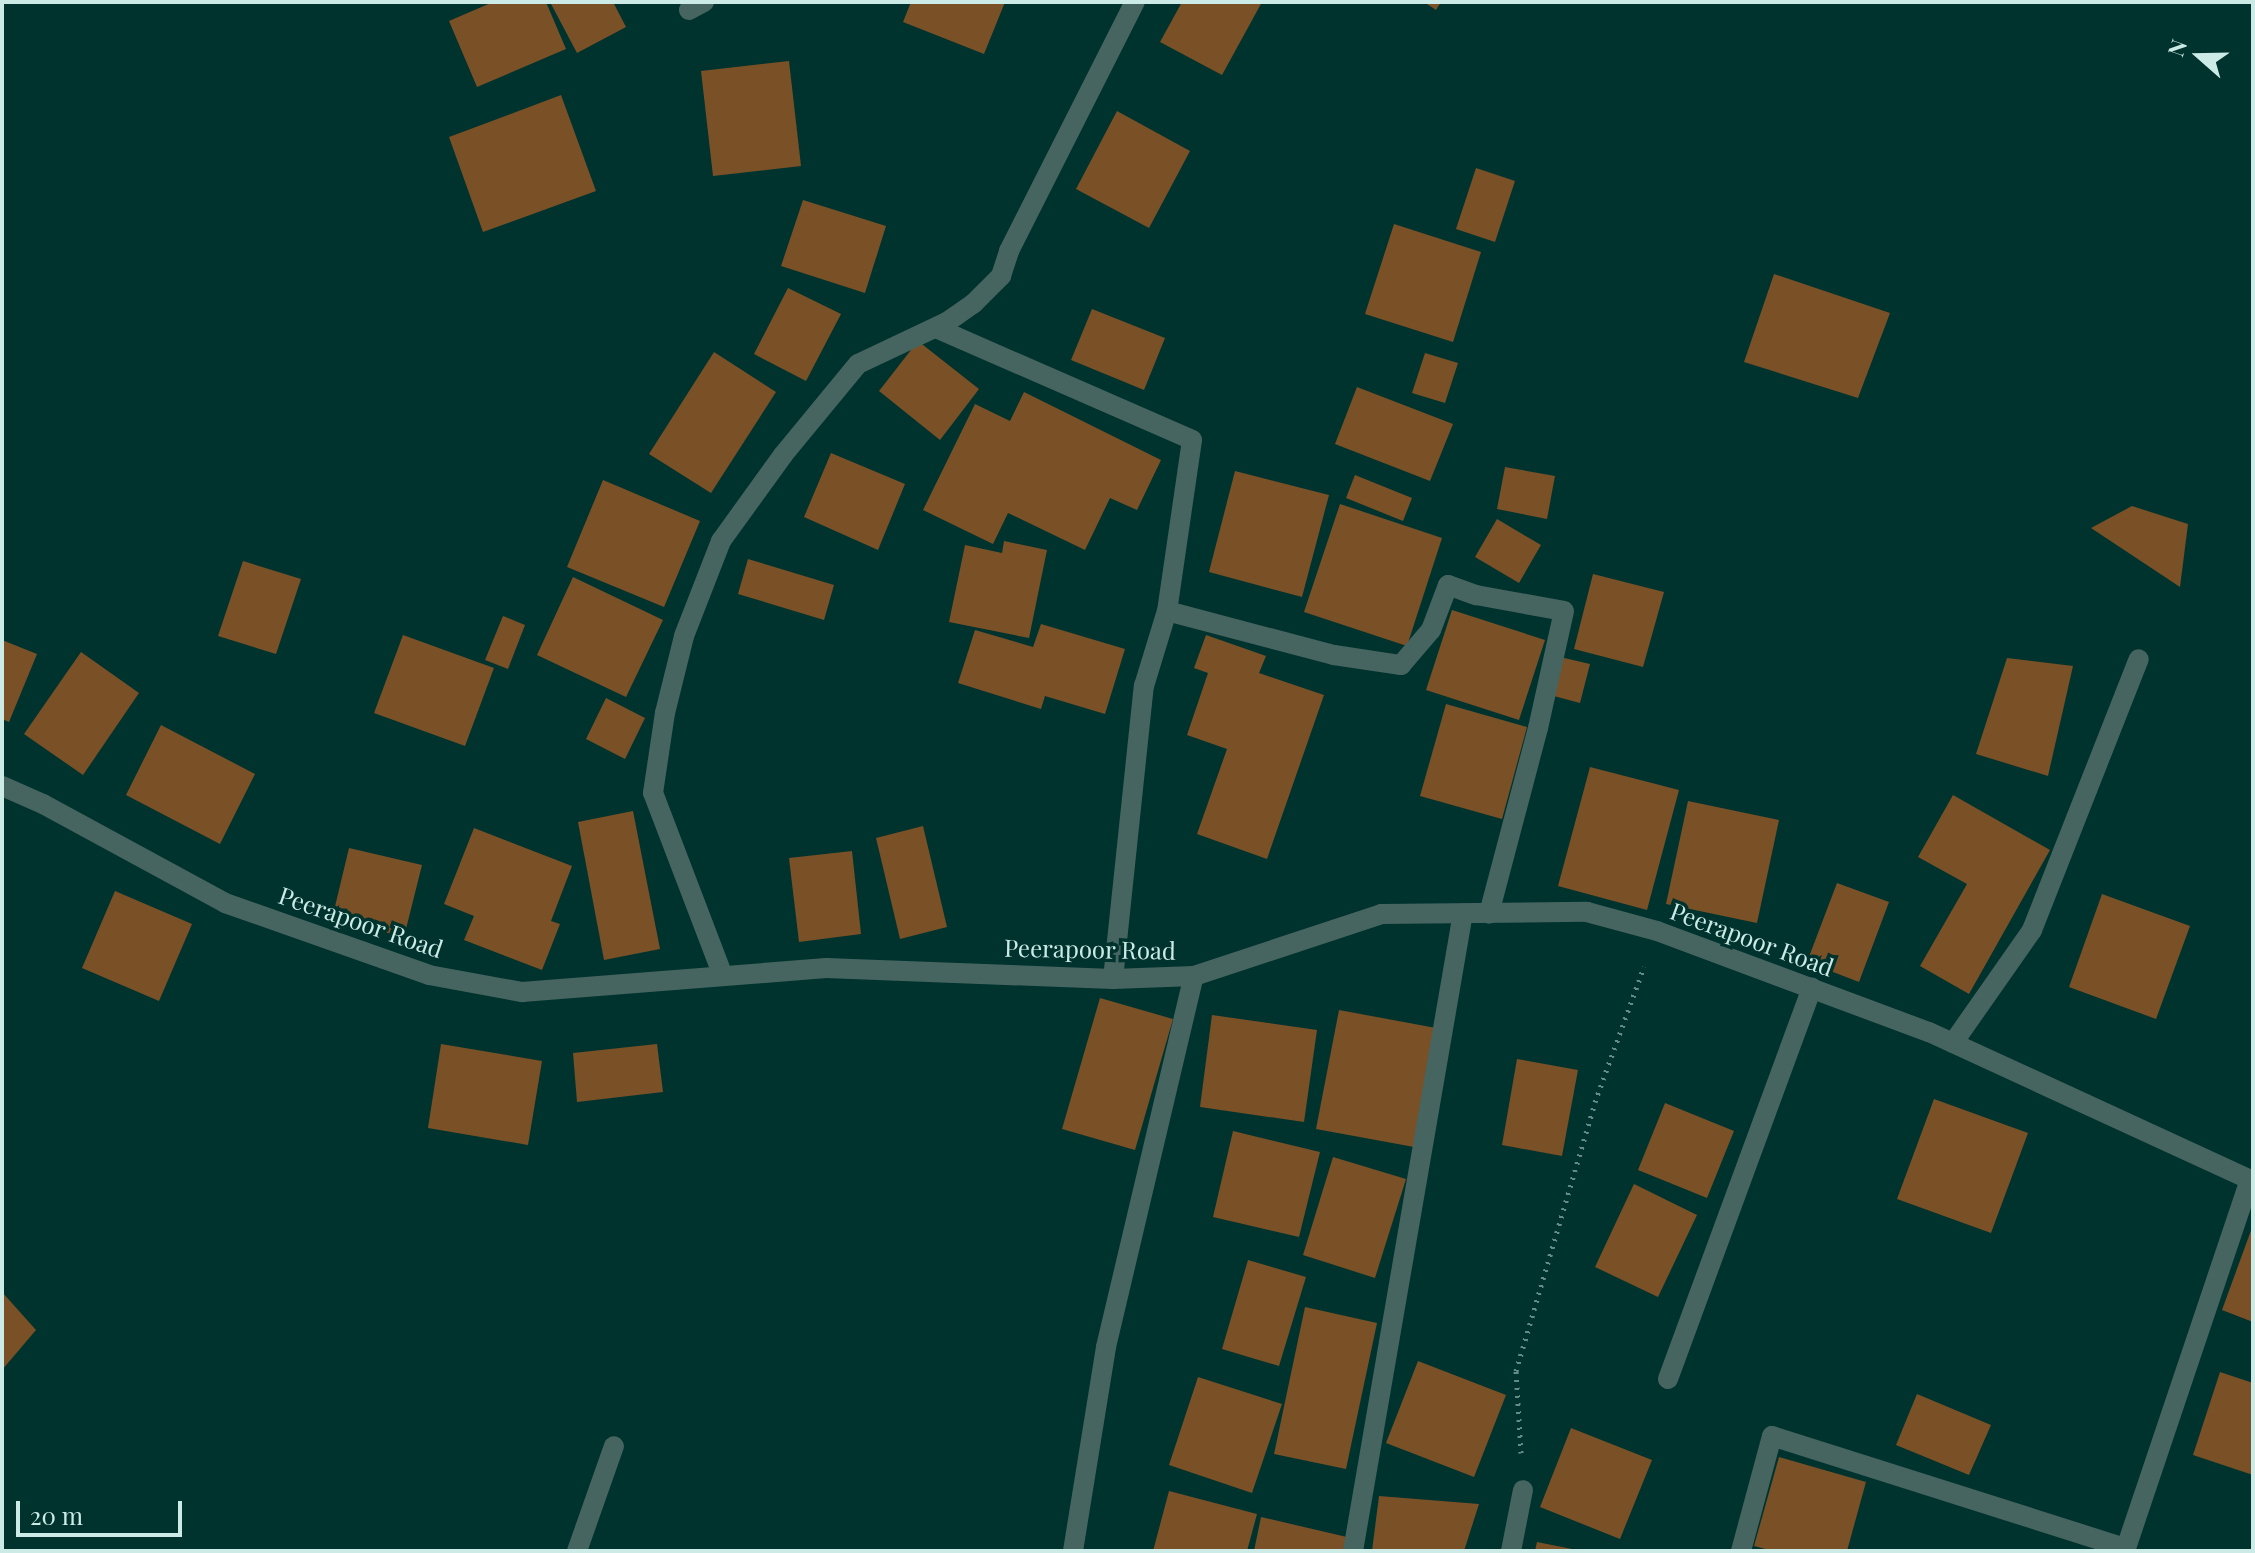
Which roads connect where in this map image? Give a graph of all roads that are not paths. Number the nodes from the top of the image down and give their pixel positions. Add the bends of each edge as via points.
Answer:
1 (1135, 2) edge
2 (936, 328) junction
3 (1167, 611) junction
4 (2139, 659) dead end
5 (2, 786) edge
6 (1463, 913) junction
7 (1489, 914) junction
8 (723, 976) junction
9 (1194, 976) junction
10 (1113, 979) junction
11 (1812, 988) junction
12 (1953, 1043) junction
13 (2251, 1180) edge
14 (1668, 1379) dead end
15 (614, 1446) dead end
16 (1523, 1490) road end
17 (2126, 1550) edge
18 (577, 1551) edge
19 (1073, 1551) edge
20 (1353, 1551) edge
21 (1511, 1551) edge
22 (1741, 1551) edge

1 - 2 street via 1001,276 973,304
2 - 3 street via 1192,440
2 - 8 street via 858,364 783,455 721,541 684,636 653,793
3 - 7 street via 1334,655 1401,665 1431,630 1448,585 1564,611
3 - 10 street via 1144,686
4 - 12 street via 2032,930
5 - 8 street, Peerapoor Road via 225,903 429,975 522,992
6 - 7 street, Peerapoor Road
6 - 9 street, Peerapoor Road via 1381,914
6 - 20 street
7 - 11 street, Peerapoor Road via 1587,912 1657,931
8 - 10 street, Peerapoor Road via 826,968
9 - 10 street, Peerapoor Road
9 - 19 street via 1106,1347
11 - 12 street, Peerapoor Road
11 - 14 street
12 - 13 street, Peerapoor Road
13 - 17 street
15 - 18 street
16 - 21 street
17 - 22 street via 1772,1436

